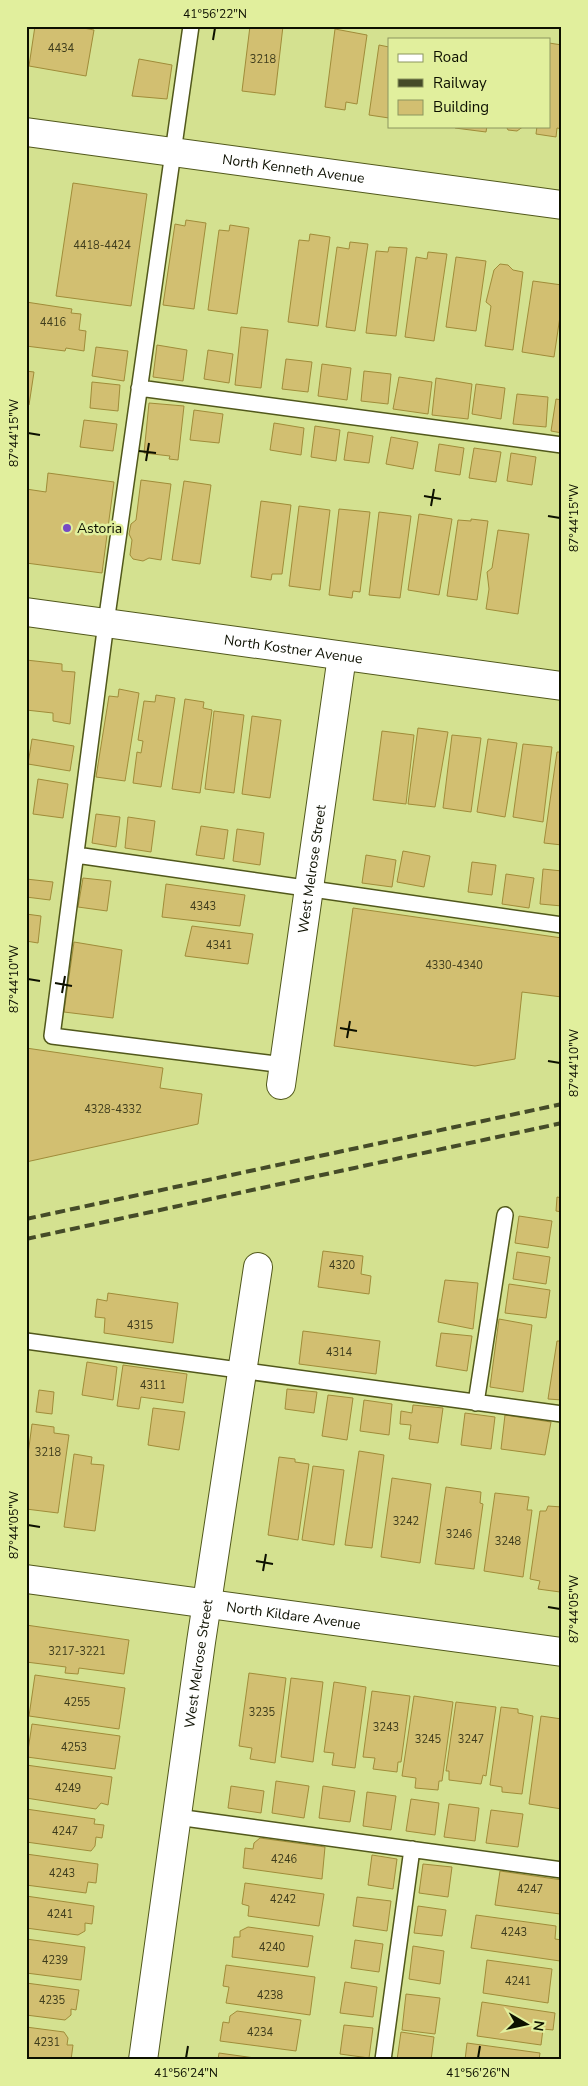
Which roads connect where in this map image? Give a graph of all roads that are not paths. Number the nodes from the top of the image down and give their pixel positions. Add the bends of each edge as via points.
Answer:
1 (191, 26) edge
2 (26, 132) edge
3 (173, 152) junction
4 (562, 205) edge
5 (138, 388) junction
6 (562, 445) edge
7 (26, 612) edge
8 (106, 623) junction
9 (342, 656) junction
10 (562, 686) edge
11 (76, 855) junction
12 (309, 888) junction
13 (562, 925) edge
14 (283, 1075) joint
15 (504, 1214) dead end
16 (258, 1267) dead end
17 (26, 1341) edge
18 (242, 1370) junction
19 (476, 1403) junction
20 (562, 1414) edge
21 (26, 1579) edge
22 (206, 1604) junction
23 (562, 1652) edge
24 (177, 1817) junction
25 (412, 1849) junction
26 (562, 1870) edge
27 (143, 2060) edge
28 (382, 2060) edge

1 - 3 lane
2 - 3 street, North Kenneth Avenue
3 - 4 street, North Kenneth Avenue
3 - 5 lane
5 - 6 lane
5 - 8 lane
7 - 8 street, North Kostner Avenue
8 - 9 street, North Kostner Avenue
8 - 11 lane
9 - 10 street, North Kostner Avenue
9 - 12 street, West Melrose Street
11 - 12 lane
11 - 14 lane via 52,1036
12 - 13 lane
12 - 14 street, West Melrose Street
15 - 19 lane
16 - 18 street, West Melrose Street
17 - 18 lane
18 - 19 lane
18 - 22 street, West Melrose Street
19 - 20 lane
21 - 22 street, North Kildare Avenue
22 - 23 street, North Kildare Avenue
22 - 24 street, West Melrose Street
24 - 25 lane
24 - 27 street, West Melrose Street
25 - 26 lane
25 - 28 lane

